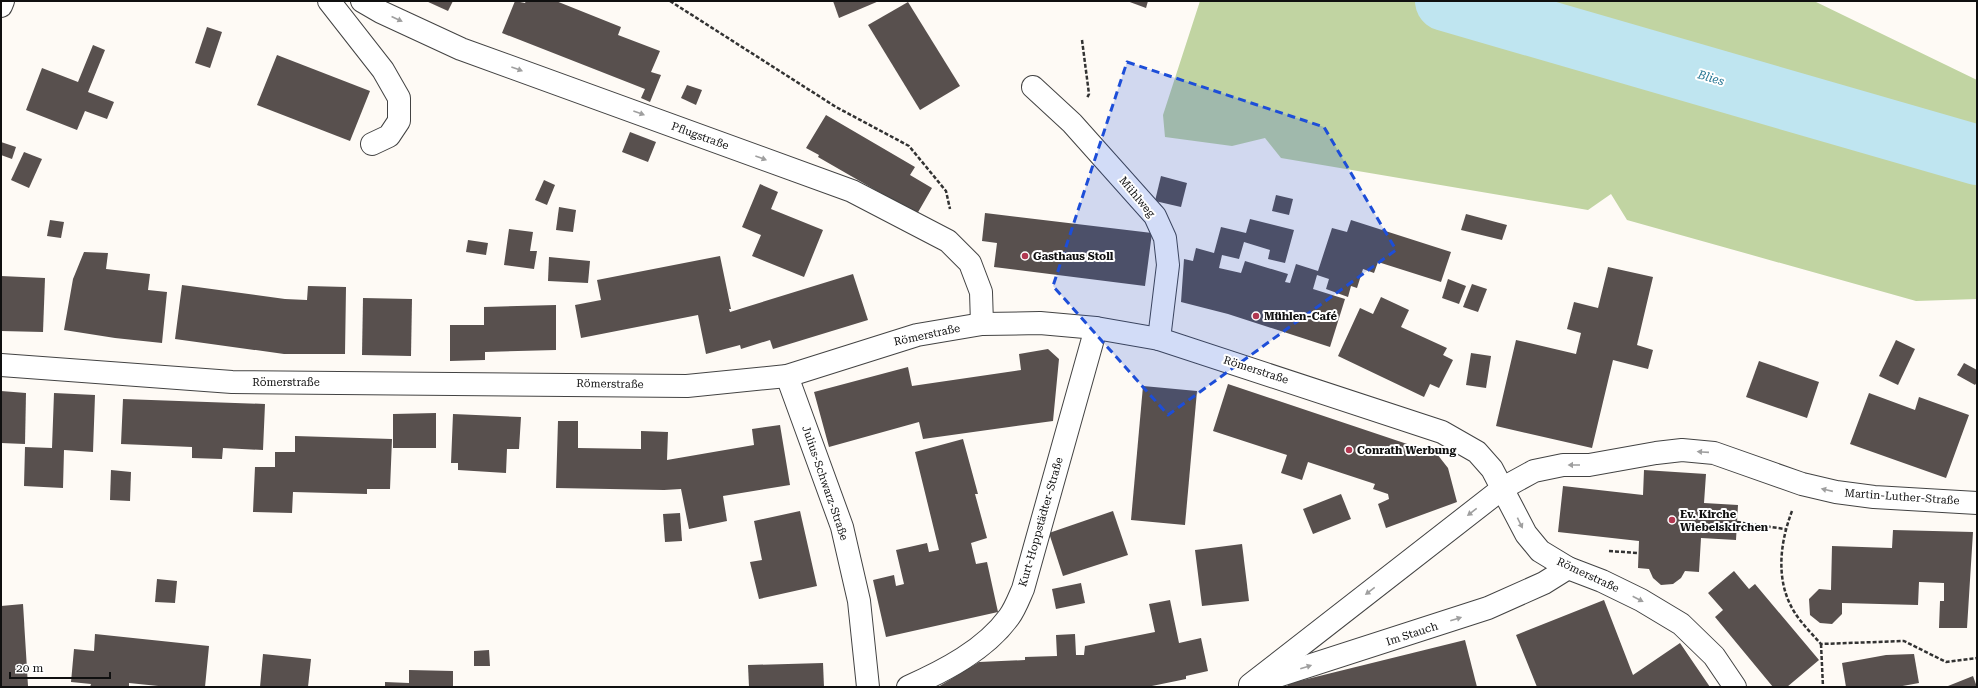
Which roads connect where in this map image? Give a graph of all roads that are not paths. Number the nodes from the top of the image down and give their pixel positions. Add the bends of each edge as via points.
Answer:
1 (3, 1) edge
2 (329, 1) edge
3 (362, 1) edge
4 (1, 6) edge
5 (1033, 87) dead end
6 (372, 144) dead end
7 (982, 324) junction
8 (1096, 328) junction
9 (1159, 339) junction
10 (1, 365) edge
11 (787, 376) junction
12 (1503, 488) junction
13 (1977, 502) edge
14 (1568, 568) junction
15 (1246, 686) edge
16 (868, 687) edge
17 (908, 687) edge
18 (1735, 687) edge

1 - 4 street
2 - 6 street via 383,70 400,98 400,121 389,136
3 -> 7 street, Pflugstraße via 461,49 852,191 948,241 970,263 982,292
5 - 9 street, Mühlweg via 1072,123 1155,216 1165,238 1168,265
7 - 8 street, Römerstraße via 1040,323
7 - 11 street, Römerstraße via 917,335
8 - 9 street, Römerstraße
8 - 17 street, Kurt-Hoppstädter-Straße via 1023,589 1010,617 985,643 937,674
9 - 12 street, Römerstraße via 1442,432 1477,452 1492,469
10 - 11 street, Römerstraße via 232,382 687,386
11 - 16 street, Julius-Schwarz-Straße via 842,527 859,601
13 -> 12 street, Martin-Luther-Straße via 1874,497 1836,492 1802,484 1714,453 1682,450 1534,471
12 -> 14 street, Römerstraße via 1526,534 1540,551
12 -> 15 street, Im Stauch
15 -> 14 street, Im Stauch via 1488,608 1544,583
14 -> 18 street, Römerstraße via 1635,597 1681,624 1714,656

